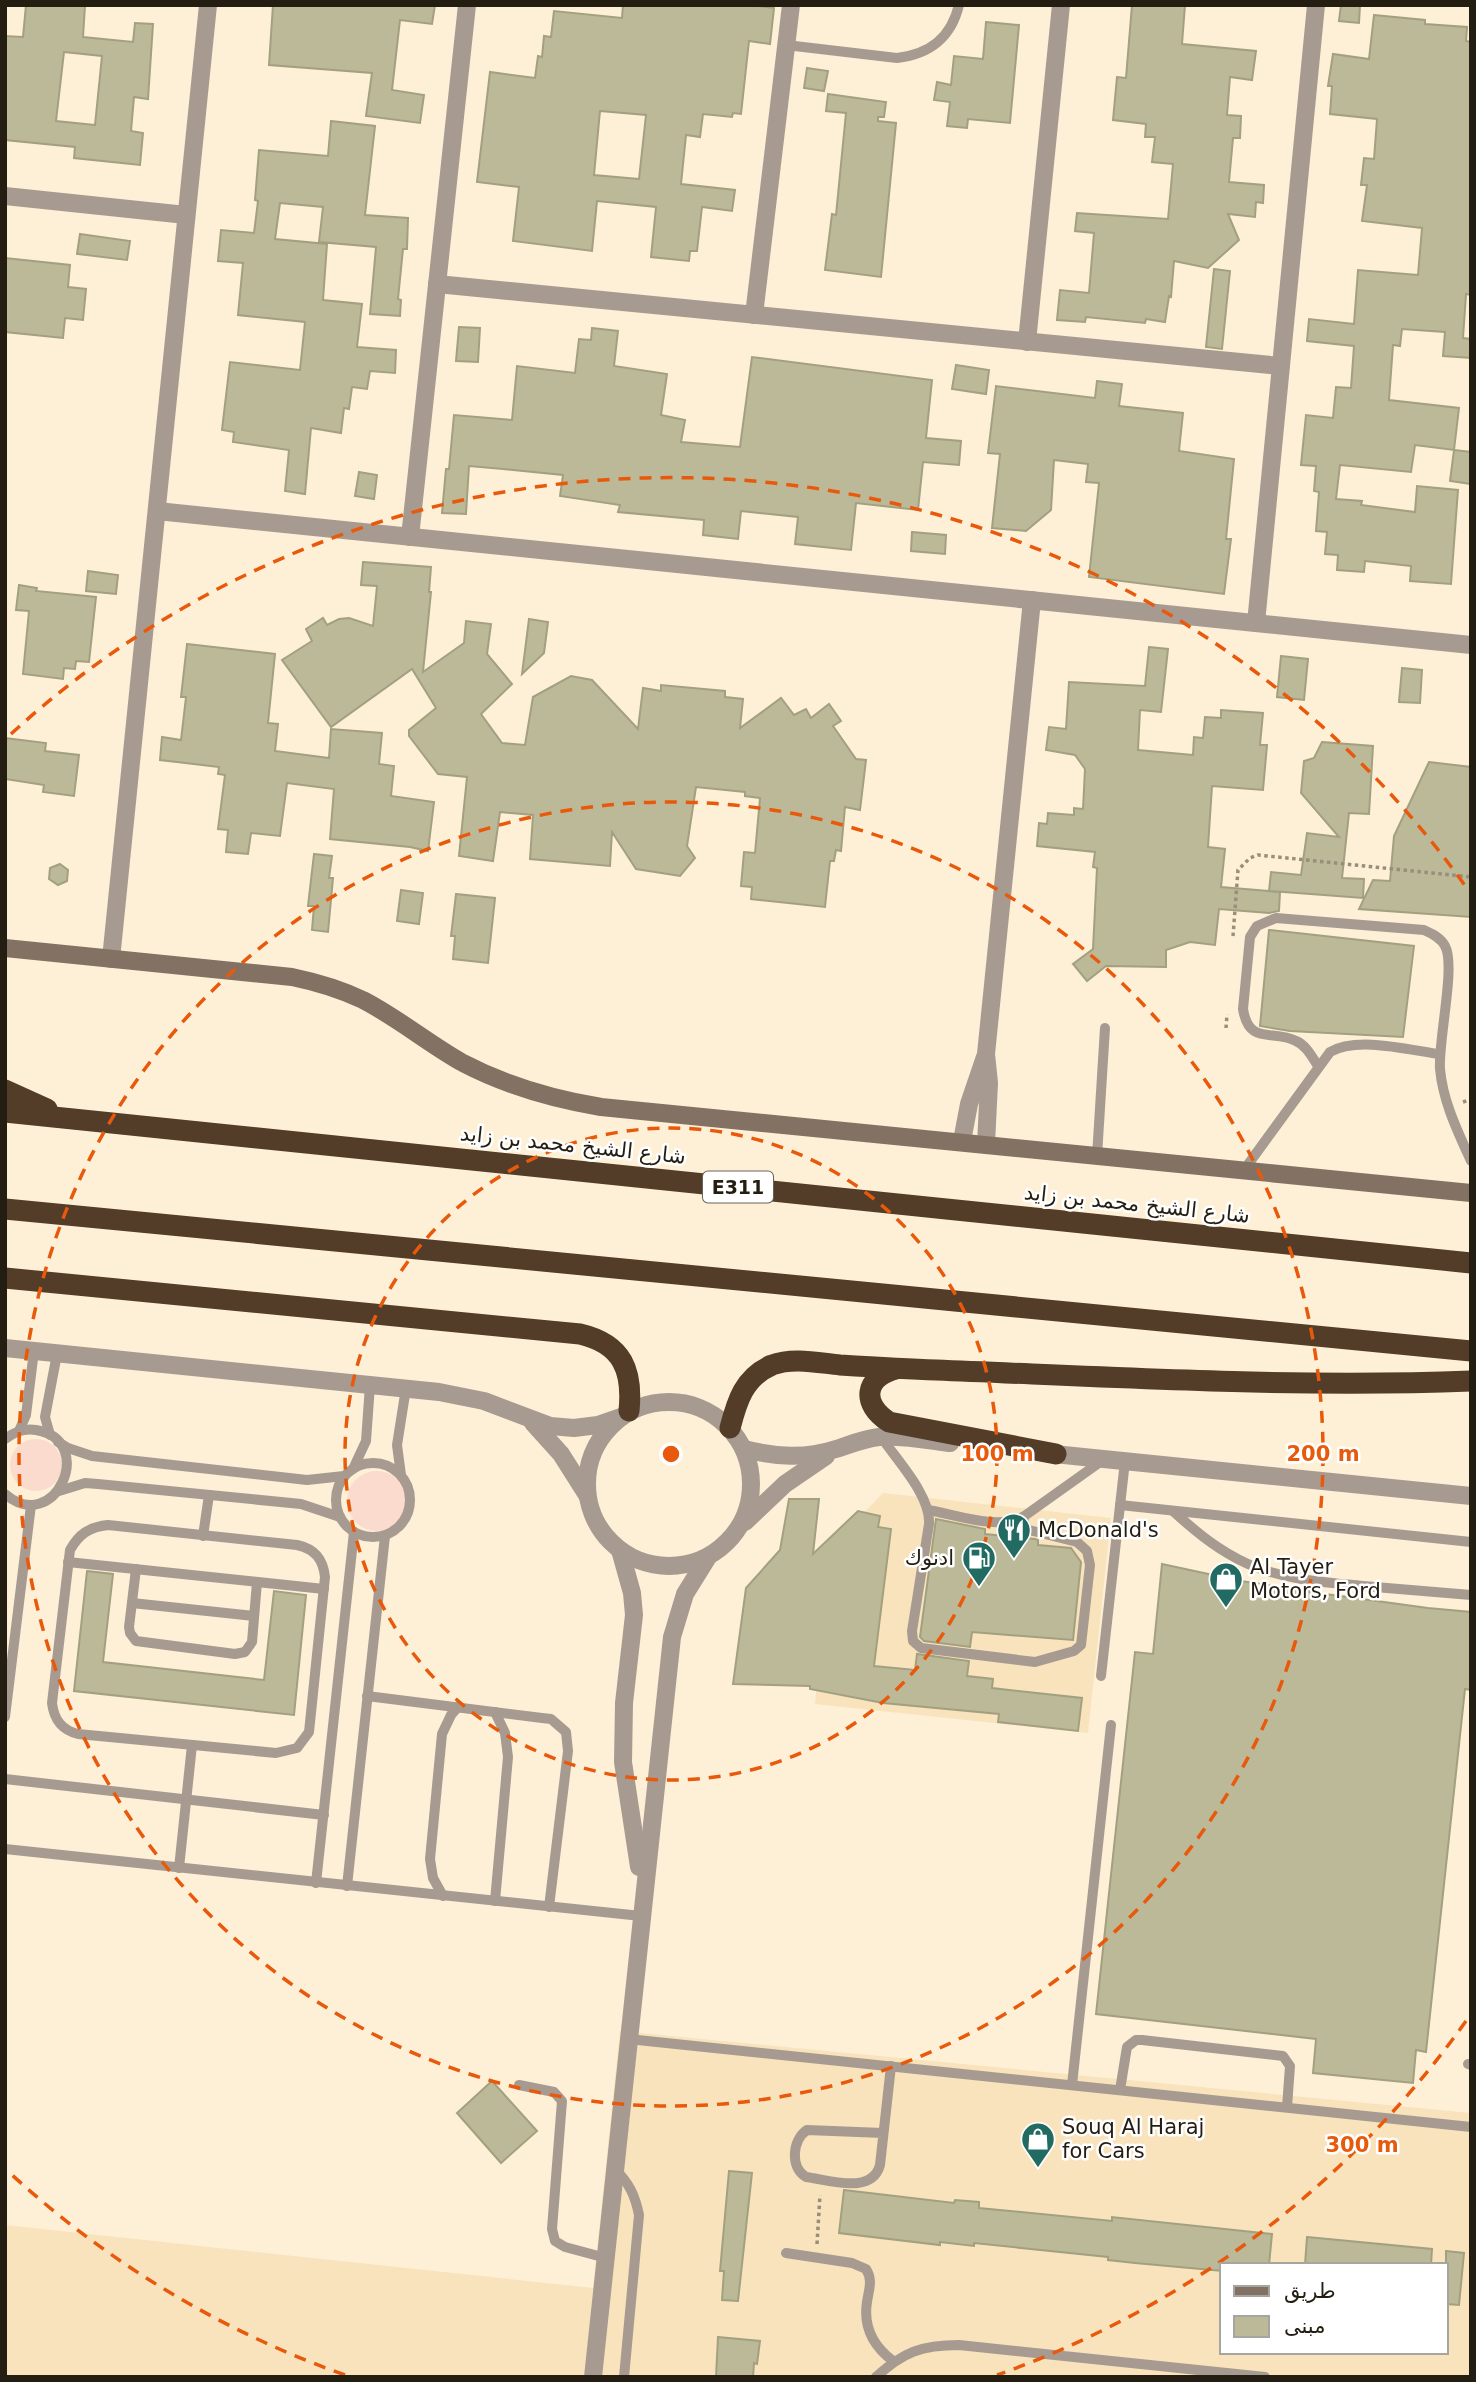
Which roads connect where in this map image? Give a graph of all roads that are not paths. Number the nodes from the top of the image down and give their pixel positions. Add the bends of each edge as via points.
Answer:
1 (208, 5) edge
2 (467, 5) edge
3 (791, 5) edge
4 (959, 5) edge
5 (1061, 5) edge
6 (1316, 5) edge
7 (786, 46) junction
8 (5, 196) edge
9 (186, 215) junction
10 (437, 284) junction
11 (754, 315) junction
12 (1027, 342) junction
13 (1281, 366) junction
14 (157, 511) junction
15 (410, 537) junction
16 (1032, 600) junction
17 (1256, 623) junction
18 (1471, 645) edge
19 (5, 948) edge
20 (111, 959) junction
21 (1105, 1028) dead end
22 (986, 1054) junction
23 (1439, 1054) junction
24 (1318, 1066) junction
25 (5, 1090) edge
26 (5, 1111) edge
27 (65, 1117) junction
28 (961, 1141) junction
29 (986, 1144) junction
30 (1097, 1156) junction
31 (1471, 1161) edge
32 (1244, 1171) junction
33 (1471, 1193) edge
34 (5, 1209) edge
35 (1471, 1263) edge
36 (5, 1278) edge
37 (5, 1349) edge
38 (34, 1351) junction
39 (1471, 1351) edge
40 (57, 1354) junction
41 (896, 1369) junction
42 (1471, 1381) edge
43 (370, 1385) junction
44 (406, 1388) junction
45 (625, 1414) junction
46 (527, 1418) junction
47 (730, 1428) junction
48 (19, 1431) junction
49 (881, 1437) junction
50 (54, 1438) junction
51 (5, 1439) edge
52 (744, 1449) junction
53 (838, 1449) junction
54 (1056, 1454) junction
55 (1104, 1459) junction
56 (1125, 1461) junction
57 (348, 1473) junction
58 (401, 1475) junction
59 (59, 1491) junction
60 (5, 1494) edge
61 (209, 1495) junction
62 (588, 1496) junction
63 (1471, 1496) edge
64 (31, 1505) junction
65 (1120, 1505) junction
66 (928, 1510) junction
67 (1173, 1511) junction
68 (340, 1517) junction
69 (1023, 1517) junction
70 (739, 1528) junction
71 (354, 1532) junction
72 (204, 1536) junction
73 (385, 1536) junction
74 (1471, 1542) edge
75 (620, 1550) junction
76 (708, 1557) junction
77 (68, 1562) junction
78 (136, 1569) junction
79 (257, 1582) junction
80 (324, 1589) junction
81 (1471, 1595) edge
82 (132, 1603) junction
83 (254, 1616) junction
84 (1101, 1676) dead end
85 (7, 1691) edge
86 (368, 1696) junction
87 (458, 1707) junction
88 (495, 1712) junction
89 (5, 1717) edge
90 (1111, 1725) dead end
91 (192, 1745) junction
92 (5, 1779) edge
93 (186, 1799) junction
94 (324, 1815) junction
95 (5, 1849) edge
96 (179, 1868) junction
97 (316, 1883) junction
98 (347, 1886) junction
99 (443, 1896) junction
100 (495, 1901) junction
101 (550, 1907) junction
102 (642, 1916) junction
103 (628, 2039) junction
104 (891, 2066) junction
105 (519, 2085) dead end
106 (1072, 2085) junction
107 (1120, 2090) junction
108 (1287, 2107) junction
109 (1471, 2127) edge
110 (883, 2133) junction
111 (615, 2169) junction
112 (786, 2253) dead end
113 (606, 2258) junction
114 (893, 2361) junction
115 (1172, 2372) edge
116 (593, 2377) edge
117 (624, 2377) edge
118 (876, 2377) edge
119 (1265, 2377) edge

1 - 9 street
2 - 10 street
3 - 7 street
4 - 7 lane via 955,20 938,43 912,56
5 - 12 street
6 - 13 street
7 - 11 street
8 - 9 street
9 - 14 street
10 - 11 street
10 - 15 street
11 - 12 street
12 - 13 street
13 - 17 street
14 - 15 street
14 - 20 street
15 - 16 street
16 - 17 street
16 - 22 street
17 - 18 street
19 - 20 main road
20 - 28 main road via 292,977 329,986 365,1001 488,1075 572,1102
21 - 30 lane
22 - 28 street
22 - 29 street
23 - 24 lane via 1347,1044 1330,1052
23 - 24 lane via 1449,963 1440,939 1424,930 1269,919 1250,937 1244,1017 1258,1034 1298,1042
23 - 31 lane via 1445,1097
24 - 32 lane
25 - 27 highway
26 - 27 highway, شارع الشيخ محمد بن زايد / E311
27 - 35 highway, شارع الشيخ محمد بن زايد / E311
28 - 29 main road
29 - 30 main road
30 - 32 main road
32 - 33 main road
34 - 39 highway
36 - 45 highway via 587,1336 607,1344 625,1366 631,1393
37 - 38 street
38 - 40 street
38 - 48 lane via 26,1415
40 - 43 street
40 - 50 lane via 45,1417
41 - 42 highway via 1223,1381
41 - 47 highway via 774,1364 746,1384
41 - 54 highway via 882,1373 872,1385 870,1400 876,1413 889,1422
43 - 44 street
43 - 57 lane via 366,1441
44 - 46 street via 484,1401
44 - 58 lane via 397,1445
45 - 46 street via 574,1428
45 - 47 street via 649,1403 671,1401 713,1414
45 - 62 street via 605,1432 593,1452
46 - 62 street via 561,1454
47 - 52 street
48 - 50 lane via 40,1431
48 - 51 lane
49 - 53 street
49 - 54 street
49 - 66 lane
50 - 57 lane via 92,1456 307,1480
50 - 59 lane via 67,1461 68,1472
52 - 53 street via 791,1457
52 - 70 street via 752,1489
53 - 70 street via 785,1485
54 - 55 street
55 - 56 street
55 - 69 lane
56 - 63 street
56 - 65 lane
57 - 58 lane via 362,1464 383,1464
57 - 68 lane via 336,1496
58 - 73 lane via 410,1494 408,1515
59 - 61 lane via 85,1483
59 - 64 lane
60 - 64 lane
61 - 68 lane via 302,1504
61 - 72 lane
62 - 75 street via 599,1526
64 - 85 lane
65 - 67 lane
65 - 84 lane
66 - 69 lane via 995,1522
66 - 69 lane via 913,1641 926,1650 1042,1662 1081,1645 1089,1558 1077,1542 1028,1530
67 - 74 lane
67 - 81 lane via 1221,1549 1277,1574 1307,1581
68 - 71 lane
70 - 76 street via 726,1545
71 - 73 lane via 364,1537
71 - 94 lane
72 - 77 lane via 96,1526 76,1539
72 - 80 lane via 306,1547 324,1568
73 - 86 lane
75 - 76 street via 663,1566 686,1565
75 - 102 street via 634,1615 622,1723 623,1762 636,1833
76 - 102 street via 685,1594 672,1637
77 - 78 lane
77 - 91 lane via 52,1703 56,1720 78,1734
78 - 79 lane
78 - 82 lane
79 - 80 lane
79 - 83 lane
80 - 91 lane via 309,1732 304,1741 297,1748 276,1753
82 - 83 lane
82 - 83 lane via 130,1633 136,1641 221,1652 240,1653 249,1647
85 - 89 lane
86 - 87 lane
86 - 98 lane
87 - 88 lane
87 - 99 lane via 442,1734 430,1859
88 - 100 lane via 505,1733 508,1757
88 - 101 lane via 551,1720 566,1732 569,1741
90 - 106 lane
91 - 93 lane
92 - 93 lane
93 - 94 lane
93 - 96 lane
94 - 97 lane
95 - 96 lane
96 - 97 lane
97 - 98 lane
98 - 99 lane
99 - 100 lane
100 - 101 lane
101 - 102 lane
102 - 103 street
103 - 104 lane
103 - 111 street
104 - 106 lane
104 - 110 lane
105 - 113 lane via 554,2092 563,2106 552,2229 555,2241
106 - 107 lane
107 - 108 lane
107 - 108 lane via 1127,2047 1142,2040 1283,2056 1290,2066
108 - 109 lane
110 - 110 lane via 879,2170 871,2180 862,2183 803,2176 795,2166 797,2144 811,2129
111 - 113 street
111 - 117 lane via 628,2182 639,2215
112 - 114 lane via 857,2264 869,2273 868,2331
113 - 116 street
114 - 115 lane via 936,2345
114 - 118 lane
115 - 119 lane

